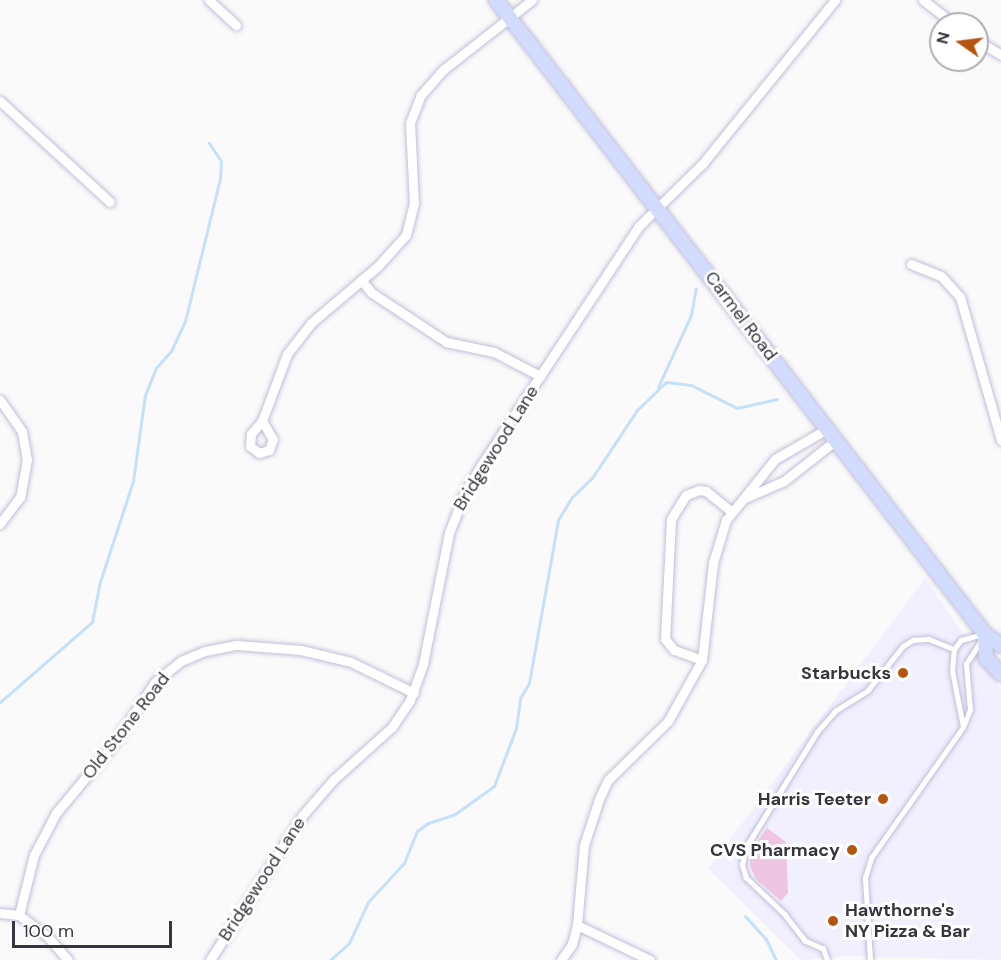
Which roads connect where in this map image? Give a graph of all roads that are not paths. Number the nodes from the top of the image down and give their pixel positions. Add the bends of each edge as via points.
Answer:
1 (209, 0) edge
2 (496, 0) edge
3 (532, 0) edge
4 (835, 0) edge
5 (923, 0) edge
6 (938, 12) edge
7 (510, 18) junction
8 (236, 25) dead end
9 (0, 101) edge
10 (110, 202) dead end
11 (656, 206) junction
12 (911, 264) dead end
13 (361, 280) junction
14 (540, 376) junction
15 (0, 400) edge
16 (262, 421) dead end
17 (832, 435) junction
18 (1001, 440) edge
19 (743, 500) junction
20 (731, 511) junction
21 (0, 524) edge
22 (985, 634) junction
23 (1001, 645) edge
24 (954, 649) junction
25 (702, 660) junction
26 (1001, 674) edge
27 (414, 693) junction
28 (963, 728) junction
29 (0, 913) edge
30 (19, 915) junction
31 (577, 925) junction
32 (69, 960) edge
33 (210, 960) edge
34 (561, 960) edge
35 (650, 960) edge
36 (827, 960) edge
37 (870, 960) edge

1 - 8 street
2 - 7 main road, Carmel Road
3 - 7 street
4 - 11 street, Bridgewood Lane via 703,163
5 - 6 street
7 - 11 main road, Carmel Road
7 - 13 street via 435,77 421,95 409,140 414,204 411,225 399,246
9 - 10 street
11 - 14 street, Bridgewood Lane
11 - 17 main road, Carmel Road
12 - 18 street via 941,276 960,297
13 - 14 street via 372,293 446,342 495,352
13 - 16 street via 311,323 287,354
14 - 27 street, Bridgewood Lane via 465,492 454,516
15 - 21 street via 22,432 27,459 20,497
17 - 19 street via 784,481
17 - 19 street via 775,459
17 - 22 main road, Carmel Road
19 - 20 street
20 - 25 street via 715,555
20 - 25 street via 706,491 699,490 686,495 671,519 665,639 674,650
22 - 23 main road, Carmel Road
22 - 24 lane via 961,640
22 - 26 main road, Carmel Road via 987,658
22 - 28 lane via 966,664 970,710
24 - 28 lane via 952,671
24 - 36 lane via 929,639 913,640 903,646 868,690 835,711 817,732 746,847 742,865 746,878 785,915 805,941 823,949
25 - 31 street via 668,721 608,780 599,799 584,845
27 - 30 street, Old Stone Road via 351,662 301,650 237,645 205,651 181,661 155,682 111,747 56,813 34,855
27 - 33 street, Bridgewood Lane via 392,727 333,780 302,816
28 - 37 lane via 875,849 865,878
29 - 30 street
30 - 32 street via 48,937
31 - 34 street via 572,944
31 - 35 street

